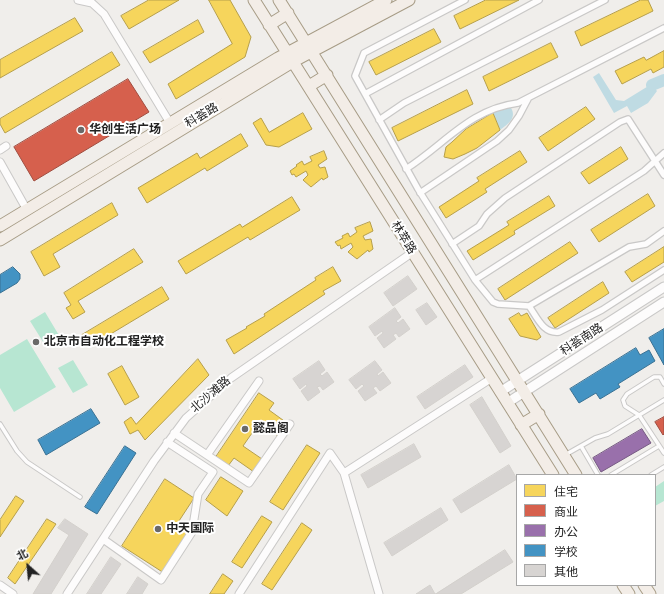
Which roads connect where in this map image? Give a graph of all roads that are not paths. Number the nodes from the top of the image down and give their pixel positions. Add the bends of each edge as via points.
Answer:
1 (78, 0) edge
2 (254, 0) edge
3 (279, 0) edge
4 (386, 0) edge
5 (409, 0) edge
6 (465, 0) edge
7 (539, 0) edge
8 (605, 0) edge
9 (288, 13) junction
10 (269, 25) junction
11 (664, 28) edge
12 (309, 46) junction
13 (290, 57) junction
14 (327, 75) junction
15 (309, 86) junction
16 (365, 94) junction
17 (530, 97) junction
18 (379, 120) junction
19 (170, 122) junction
20 (664, 153) edge
21 (654, 161) junction
22 (0, 162) edge
23 (406, 169) junction
24 (664, 175) edge
25 (420, 193) junction
26 (27, 210) junction
27 (0, 226) edge
28 (664, 231) edge
29 (0, 240) edge
30 (452, 244) junction
31 (413, 252) junction
32 (664, 270) edge
33 (474, 280) junction
34 (664, 287) edge
35 (664, 302) edge
36 (529, 306) junction
37 (492, 378) junction
38 (259, 381) dead end
39 (519, 381) junction
40 (664, 384) edge
41 (500, 392) junction
42 (525, 392) junction
43 (664, 400) edge
44 (507, 403) junction
45 (539, 414) junction
46 (639, 415) junction
47 (0, 424) edge
48 (290, 424) dead end
49 (521, 425) junction
50 (174, 433) junction
51 (167, 442) junction
52 (581, 446) junction
53 (659, 446) junction
54 (664, 454) edge
55 (207, 455) junction
56 (564, 456) junction
57 (664, 467) edge
58 (344, 473) junction
59 (552, 474) edge
60 (575, 474) edge
61 (597, 474) edge
62 (613, 474) edge
63 (653, 474) edge
64 (80, 497) dead end
65 (103, 539) junction
66 (0, 585) edge
67 (13, 594) edge
68 (67, 594) edge
69 (239, 594) edge
70 (379, 594) edge

1 - 19 street via 92,3 104,14
2 - 10 main road, 林萃路
3 - 9 main road, 林萃路
4 - 12 main road, 科荟路
5 - 12 main road, 科荟路
6 - 16 street via 364,53 355,76
7 - 16 street
8 - 18 street via 404,103
9 - 10 main road
9 - 12 main road, 林萃路
10 - 13 main road, 林萃路
11 - 17 street
12 - 13 main road, 科荟路
12 - 14 main road, 林萃路
13 - 15 main road, 林萃路
13 - 19 main road, 科荟路
13 - 29 main road, 科荟路
14 - 15 main road
14 - 39 main road, 林萃路
15 - 31 main road, 林萃路
16 - 18 street
17 - 23 street via 474,116 426,156
17 - 25 street via 517,120 497,141
18 - 23 street
19 - 26 main road, 科荟路
20 - 21 street
21 - 24 street
21 - 30 street via 628,119 620,122 505,198 487,214 479,226
21 - 33 street via 644,171
22 - 26 street
23 - 25 street
25 - 30 street
26 - 27 main road, 科荟路
28 - 36 street via 646,244 629,248
30 - 33 street
31 - 37 main road, 林萃路
31 - 50 street, 北沙滩路 via 231,378 186,418
32 - 36 street via 602,310 559,332 548,331
33 - 36 street via 493,302
34 - 39 street, 科荟南路
35 - 42 street, 科荟南路
37 - 41 main road, 林萃路
37 - 58 street
38 - 55 street
39 - 41 street, 科荟南路
39 - 42 main road, 林萃路
40 - 46 lane via 660,377 654,377 627,394 623,400 625,406
41 - 44 main road, 林萃路
42 - 44 street, 科荟南路
42 - 45 main road, 林萃路
43 - 46 lane
44 - 49 main road, 林萃路
45 - 49 main road
45 - 56 main road, 林萃路
46 - 52 lane via 608,434
46 - 53 lane
47 - 64 lane via 16,451 27,462
48 - 55 street via 249,483
49 - 59 main road, 林萃路
50 - 51 street, 北沙滩路
50 - 55 street
51 - 65 street, 北沙滩路
51 - 65 street via 213,472 198,494 192,532 161,580
52 - 56 lane
52 - 61 lane
53 - 54 lane
53 - 62 lane
56 - 60 main road, 林萃路
57 - 63 lane
58 - 69 street via 330,453
58 - 70 street
65 - 68 street, 北沙滩路
66 - 67 street

